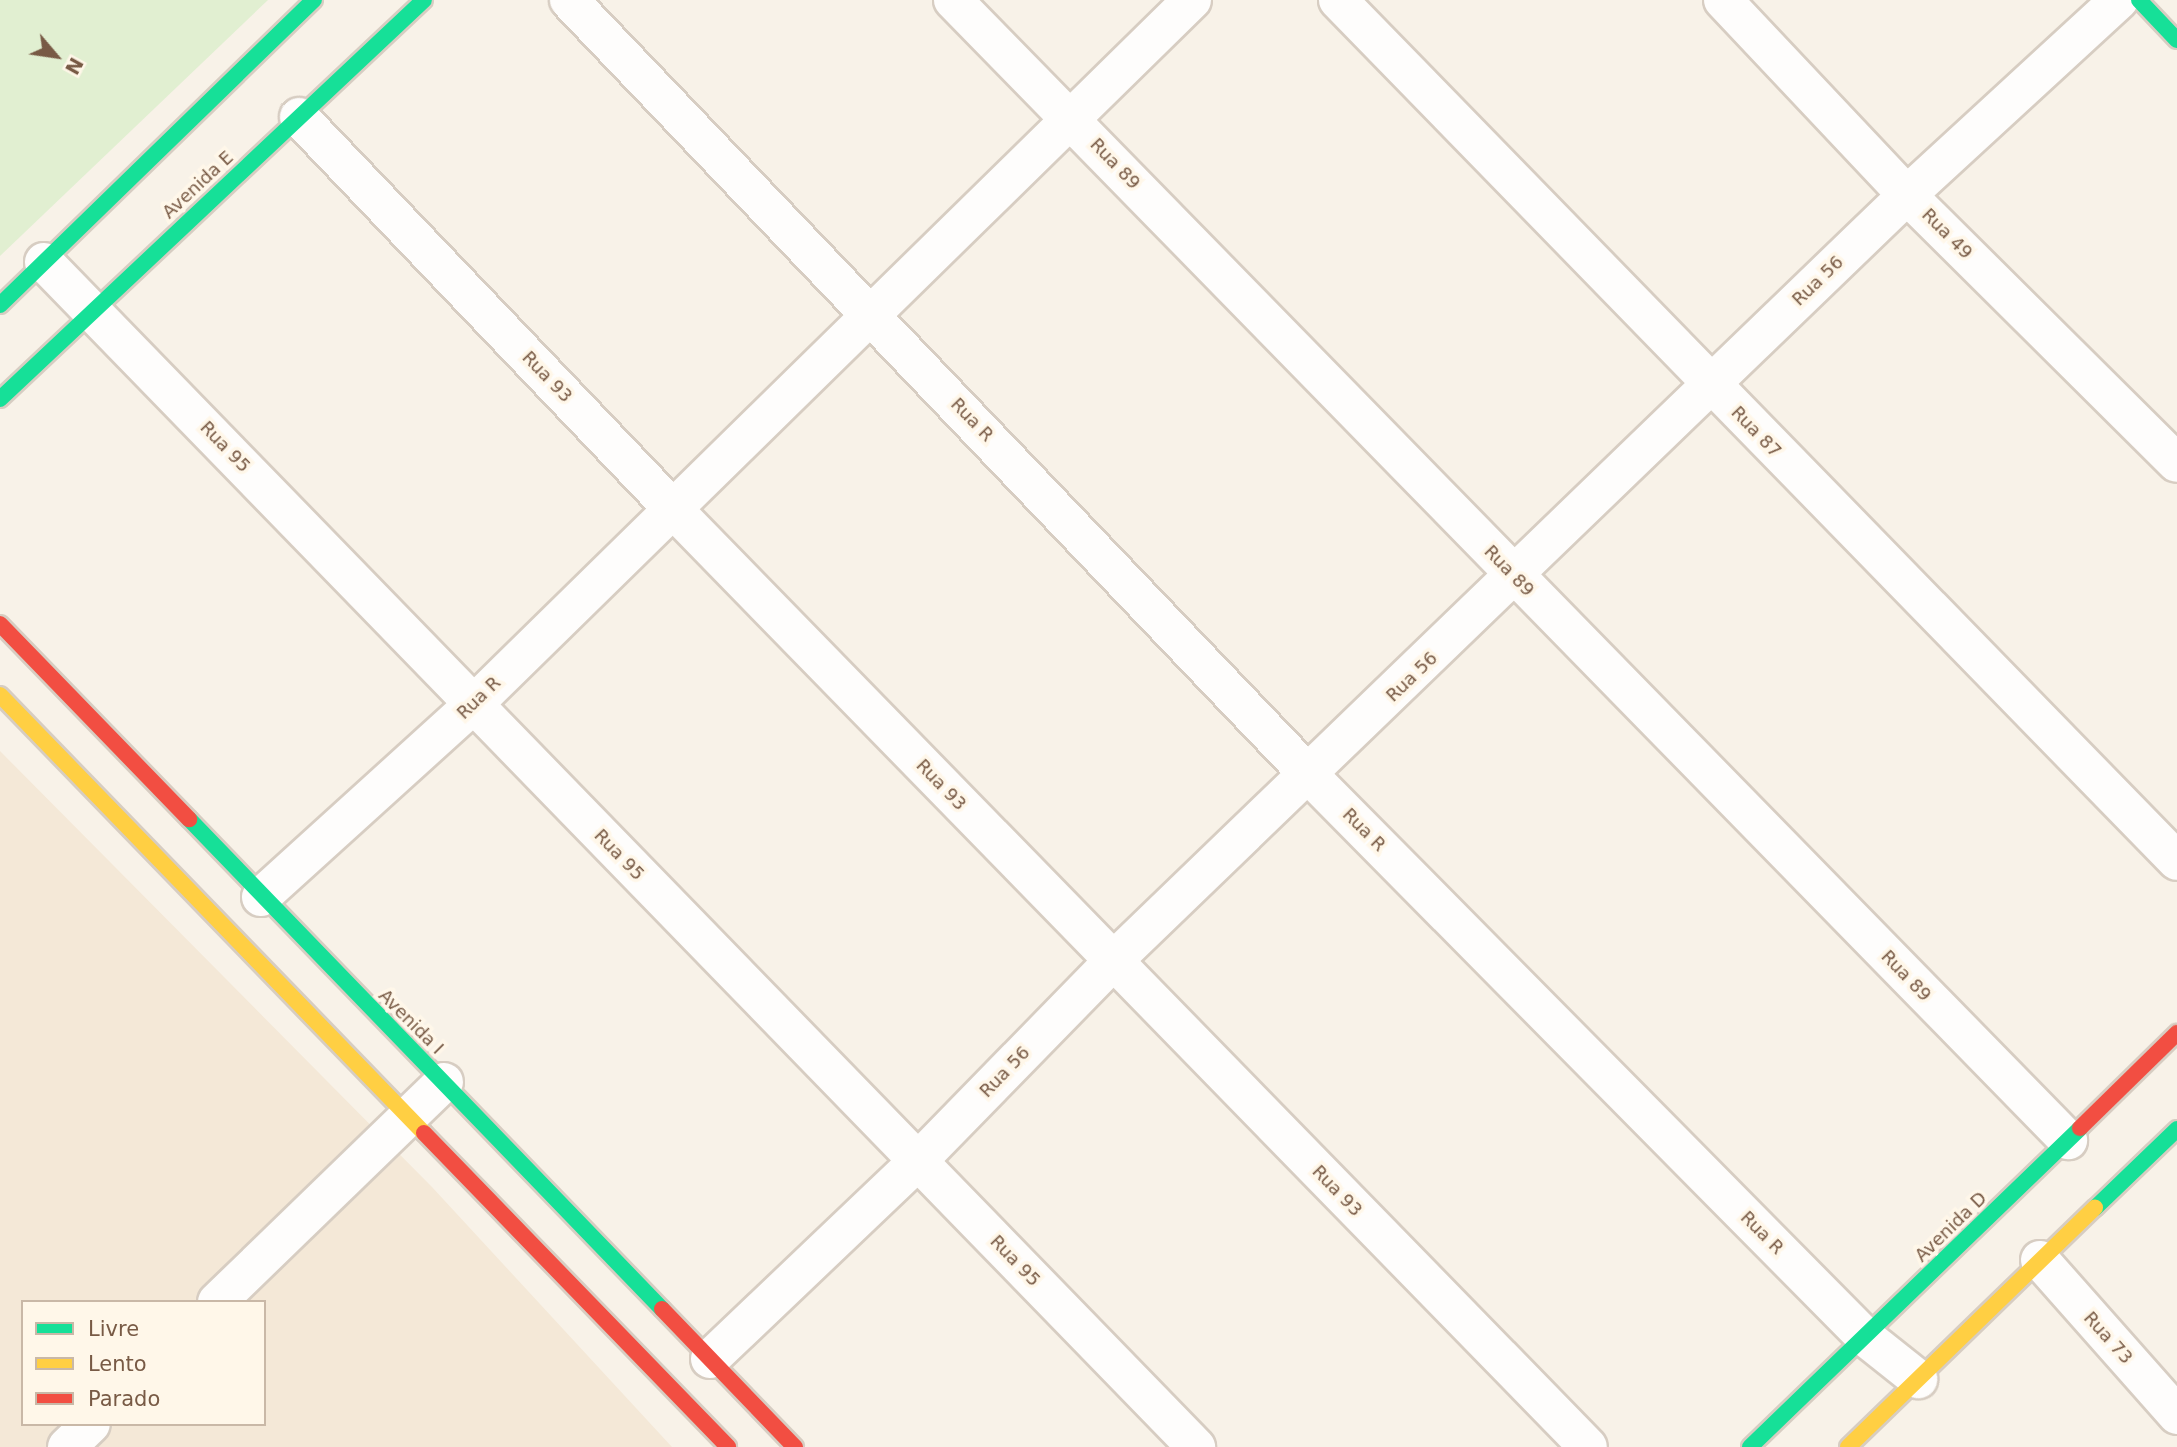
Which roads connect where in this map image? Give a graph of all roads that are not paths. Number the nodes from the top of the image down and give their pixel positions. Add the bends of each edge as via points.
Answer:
1 (314, 0) edge
2 (424, 0) edge
3 (569, 0) edge
4 (953, 0) edge
5 (1192, 0) edge
6 (1338, 0) edge
7 (1723, 0) edge
8 (2119, 0) edge
9 (2139, 0) edge
10 (2177, 40) edge
11 (299, 117) junction
12 (1070, 118) junction
13 (1907, 195) junction
14 (44, 262) junction
15 (0, 305) edge
16 (93, 310) junction
17 (871, 314) junction
18 (1711, 386) junction
19 (0, 399) edge
20 (2177, 463) edge
21 (673, 509) junction
22 (1515, 577) junction
23 (0, 624) edge
24 (0, 695) edge
25 (473, 705) junction
26 (1311, 776) junction
27 (2177, 861) edge
28 (261, 897) junction
29 (1112, 962) junction
30 (2177, 1033) edge
31 (444, 1082) junction
32 (408, 1116) junction
33 (2177, 1129) edge
34 (2068, 1140) junction
35 (917, 1162) junction
36 (2040, 1261) junction
37 (219, 1300) edge
38 (1865, 1337) junction
39 (710, 1359) junction
40 (1918, 1379) junction
41 (2177, 1415) edge
42 (89, 1426) edge
43 (67, 1447) edge
44 (728, 1447) edge
45 (795, 1447) edge
46 (1196, 1447) edge
47 (1588, 1447) edge
48 (1750, 1447) edge
49 (1848, 1447) edge

1 - 14 street
2 - 11 street, Avenida E
3 - 17 street, Rua R
4 - 12 street, Rua 89
5 - 12 street, Rua R
6 - 18 street, Rua 87
7 - 13 street, Rua 49
8 - 13 street, Rua 56
9 - 10 street
11 - 16 street, Avenida E
11 - 21 street, Rua 93
12 - 17 street, Rua R
12 - 22 street, Rua 89
13 - 18 street, Rua 56
13 - 20 street, Rua 49
14 - 15 street
14 - 16 street, Rua 95
16 - 19 street, Avenida E
16 - 25 street, Rua 95
17 - 21 street, Rua R
17 - 26 street, Rua R
18 - 22 street, Rua 56
18 - 27 street, Rua 87
21 - 25 street, Rua R
21 - 29 street, Rua 93
22 - 26 street, Rua 56
22 - 34 street, Rua 89
23 - 28 street, Avenida I
24 - 32 street
25 - 28 street, Rua R
25 - 35 street, Rua 95
26 - 29 street, Rua 56
26 - 38 street, Rua R
28 - 31 street, Avenida I
29 - 35 street, Rua 56
29 - 47 street, Rua 93
30 - 34 street, Avenida D
31 - 32 street
31 - 39 street, Avenida I
32 - 37 street
32 - 44 street
33 - 36 street
34 - 38 street, Avenida D
35 - 39 street, Rua 56
35 - 46 street, Rua 95
36 - 40 street
36 - 41 street, Rua 73
38 - 40 street, Rua R
38 - 48 street, Avenida D
39 - 45 street, Avenida I
40 - 49 street
42 - 43 street

